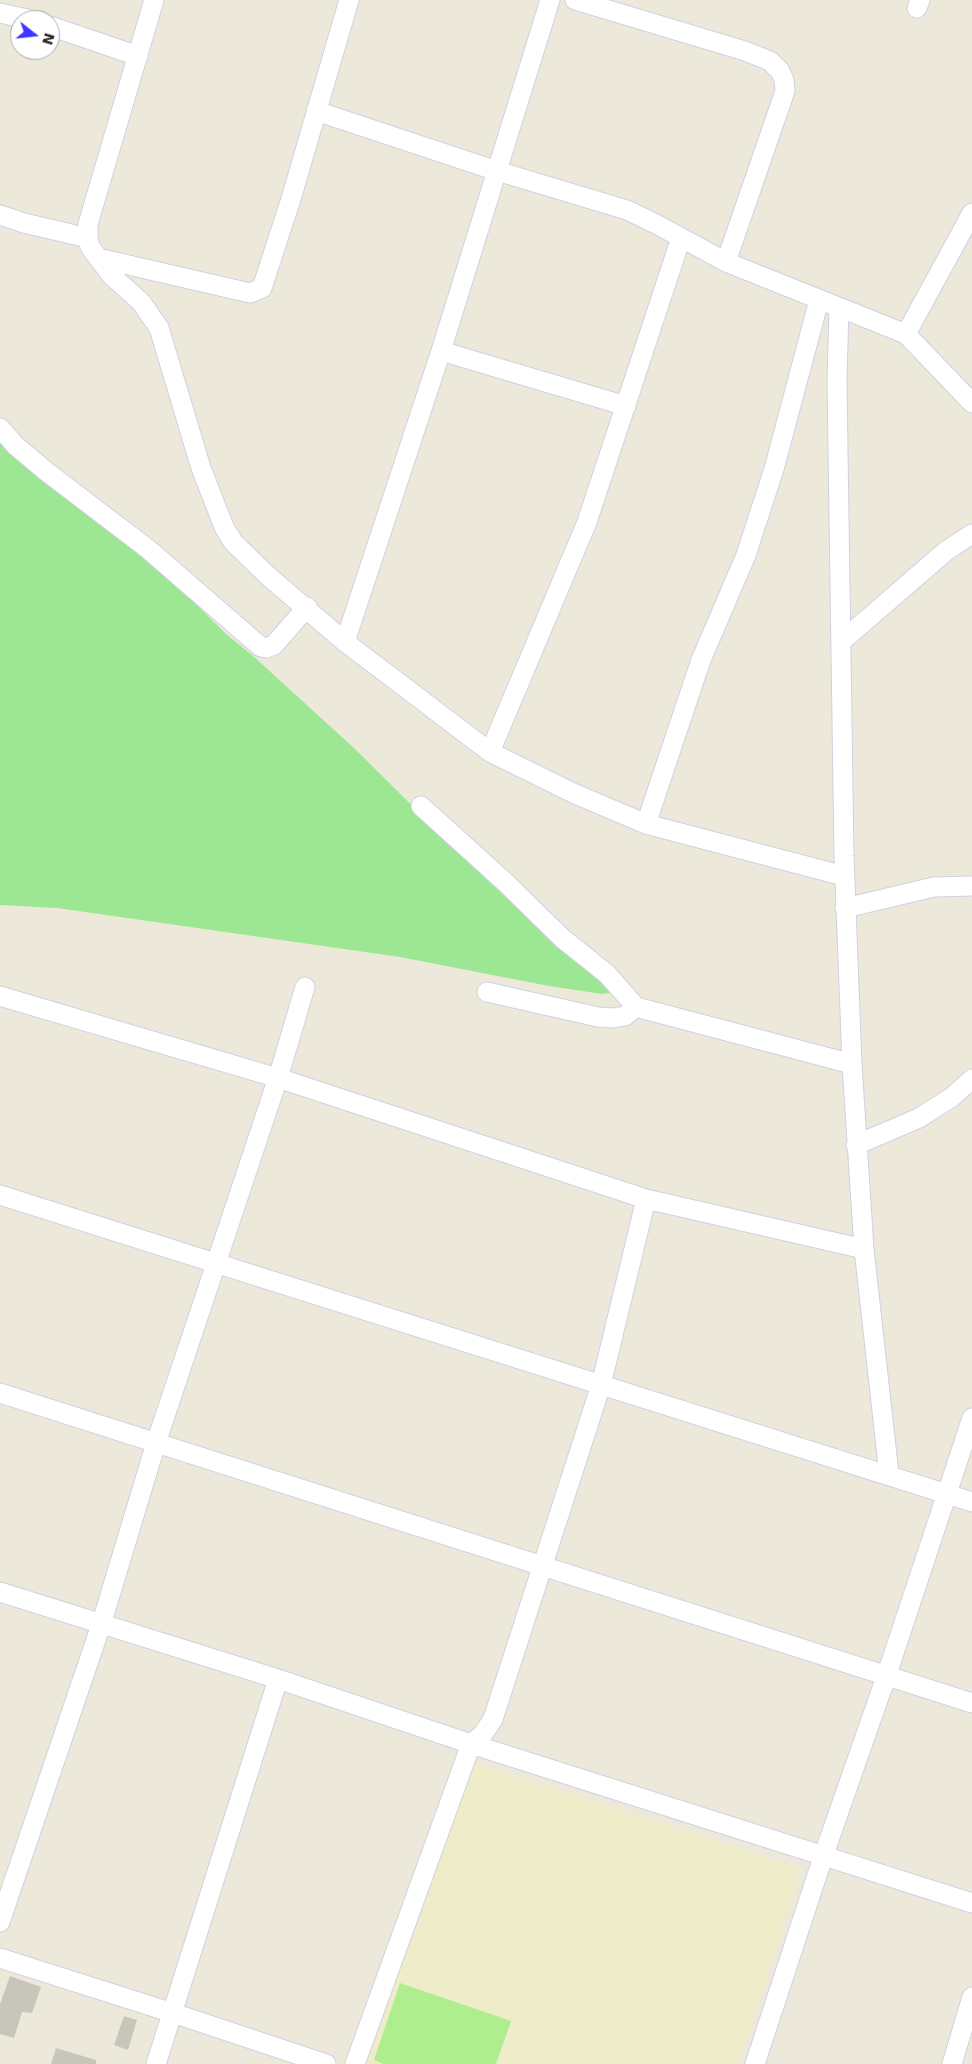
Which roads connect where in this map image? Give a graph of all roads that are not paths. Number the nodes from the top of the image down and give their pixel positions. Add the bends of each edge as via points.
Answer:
1 (154, 0) edge
2 (350, 0) edge
3 (550, 0) edge
4 (575, 0) edge
5 (60, 29) edge
6 (138, 56) junction
7 (316, 111) junction
8 (497, 171) junction
9 (972, 212) edge
10 (0, 215) edge
11 (88, 238) junction
12 (681, 238) junction
13 (98, 258) junction
14 (726, 262) junction
15 (819, 300) junction
16 (839, 308) junction
17 (906, 334) junction
18 (441, 351) junction
19 (972, 403) edge
20 (626, 406) junction
21 (0, 428) edge
22 (972, 534) edge
23 (307, 607) junction
24 (842, 641) junction
25 (346, 642) junction
26 (490, 752) junction
27 (421, 806) dead end
28 (646, 824) junction
29 (844, 876) junction
30 (972, 886) edge
31 (846, 908) junction
32 (305, 986) dead end
33 (487, 992) dead end
34 (0, 996) edge
35 (636, 1007) junction
36 (852, 1064) junction
37 (278, 1078) junction
38 (972, 1079) edge
39 (856, 1145) junction
40 (0, 1195) edge
41 (646, 1199) junction
42 (864, 1249) junction
43 (217, 1262) junction
44 (601, 1385) junction
45 (0, 1393) edge
46 (972, 1418) edge
47 (156, 1443) junction
48 (889, 1474) junction
49 (947, 1494) junction
50 (972, 1502) edge
51 (544, 1567) junction
52 (0, 1592) edge
53 (100, 1625) junction
54 (886, 1677) junction
55 (278, 1679) junction
56 (972, 1703) edge
57 (471, 1744) junction
58 (823, 1857) junction
59 (972, 1903) edge
60 (0, 1922) edge
61 (0, 1958) edge
62 (972, 1997) edge
63 (173, 2013) junction
64 (156, 2064) edge
65 (326, 2064) edge
66 (355, 2064) edge
67 (755, 2064) edge
68 (952, 2064) edge

1 - 6 street
2 - 7 street
3 - 8 street
4 - 14 street via 745,51 770,61 780,71 784,91
5 - 6 street
6 - 11 street via 88,224
7 - 8 street
7 - 13 street via 262,288 250,293
8 - 12 street via 627,210
8 - 18 street
9 - 17 street
10 - 11 street
11 - 13 street
12 - 14 street
12 - 20 street
13 - 23 street via 112,276 141,302 159,328 200,468 224,527 233,542 268,576
14 - 15 street
15 - 16 street
15 - 28 street via 774,469 746,555 701,660
16 - 17 street
16 - 24 street via 837,381
17 - 19 street
18 - 20 street
18 - 25 street
20 - 26 street via 587,522
21 - 23 street via 16,446 148,549 261,647 274,645
22 - 24 street via 946,551
23 - 25 street
24 - 29 street
25 - 26 street
26 - 28 street
27 - 35 street via 562,938 608,974
28 - 29 street
29 - 31 street
30 - 31 street via 934,887
31 - 36 street
32 - 37 street
33 - 35 street via 598,1018 625,1016
34 - 37 street
35 - 36 street
36 - 39 street
37 - 41 street
37 - 43 street
38 - 39 street via 952,1097 919,1118
39 - 42 street
40 - 43 street
41 - 42 street
41 - 44 street
42 - 48 street
43 - 44 street
43 - 47 street
44 - 48 street
44 - 51 street
45 - 47 street
46 - 49 street
47 - 51 street
47 - 53 street
48 - 49 street
49 - 50 street
49 - 54 street
51 - 54 street
51 - 57 street via 493,1719
52 - 53 street
53 - 55 street
53 - 60 street
54 - 56 street
54 - 58 street
55 - 57 street
55 - 63 street
57 - 58 street
57 - 66 street
58 - 59 street
58 - 67 street
61 - 63 street
62 - 68 street
63 - 64 street
63 - 65 street

